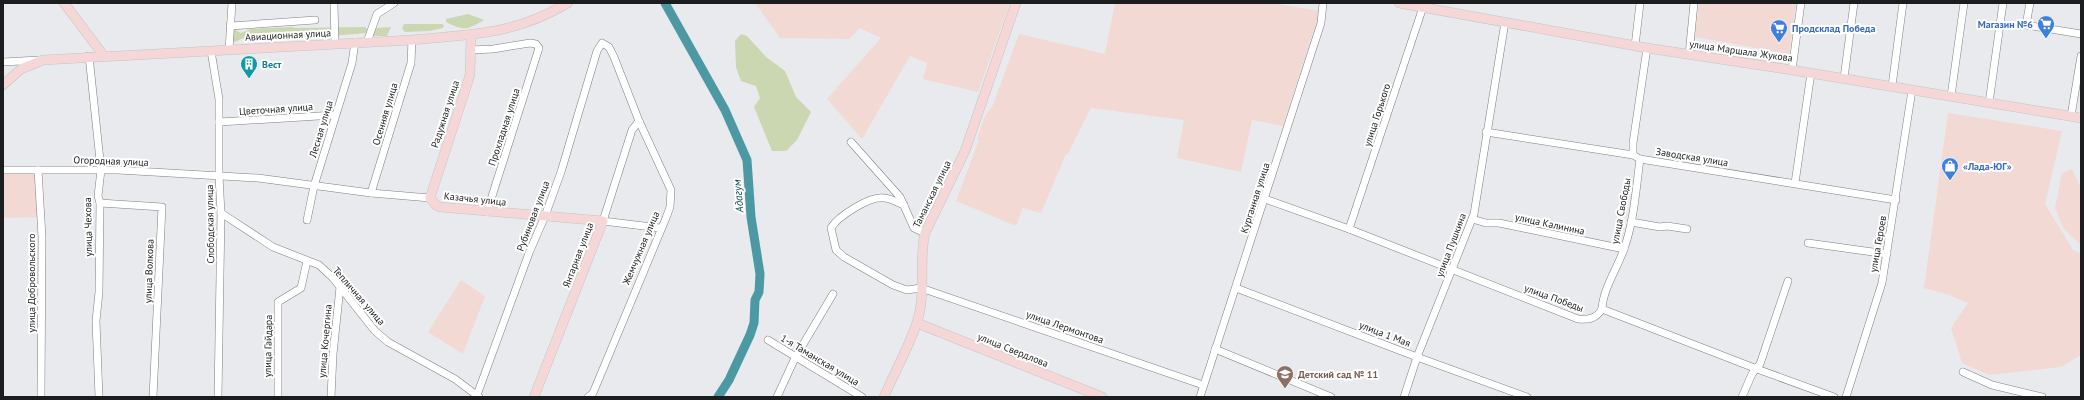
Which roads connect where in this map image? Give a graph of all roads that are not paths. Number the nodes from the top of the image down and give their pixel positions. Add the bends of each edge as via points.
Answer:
1 (64, 3) edge
2 (232, 3) edge
3 (334, 3) edge
4 (394, 3) edge
5 (568, 3) edge
6 (1016, 3) edge
7 (1323, 3) edge
8 (1399, 3) edge
9 (1640, 3) edge
10 (1694, 3) edge
11 (1801, 3) edge
12 (1854, 3) edge
13 (1903, 3) edge
14 (1964, 3) edge
15 (2003, 3) edge
16 (2030, 3) edge
17 (1423, 7) junction
18 (315, 20) dead end
19 (1505, 22) junction
20 (230, 26) junction
21 (2081, 34) edge
22 (471, 35) junction
23 (412, 40) junction
24 (355, 42) junction
25 (367, 42) junction
26 (602, 43) joint
27 (335, 44) junction
28 (1635, 46) junction
29 (1647, 48) junction
30 (229, 50) junction
31 (471, 50) junction
32 (211, 51) junction
33 (1689, 55) junction
34 (90, 56) junction
35 (104, 56) junction
36 (2081, 56) edge
37 (43, 60) junction
38 (3, 62) edge
39 (1792, 70) junction
40 (1811, 73) junction
41 (1844, 78) junction
42 (3, 85) edge
43 (1892, 86) junction
44 (1912, 90) junction
45 (1951, 96) junction
46 (1990, 103) junction
47 (335, 115) junction
48 (2071, 116) junction
49 (2081, 118) edge
50 (639, 121) junction
51 (219, 122) junction
52 (1486, 132) junction
53 (851, 142) dead end
54 (1633, 155) junction
55 (1640, 159) junction
56 (3, 170) edge
57 (38, 170) junction
58 (101, 170) junction
59 (219, 176) junction
60 (1795, 183) junction
61 (314, 186) junction
62 (371, 193) junction
63 (430, 198) junction
64 (1265, 199) junction
65 (1896, 200) junction
66 (100, 203) junction
67 (904, 206) junction
68 (487, 212) junction
69 (221, 213) junction
70 (545, 216) junction
71 (1472, 219) junction
72 (307, 220) dead end
73 (603, 221) junction
74 (1631, 222) junction
75 (660, 228) junction
76 (1349, 229) junction
77 (1688, 229) dead end
78 (925, 233) junction
79 (1808, 243) dead end
80 (1624, 249) junction
81 (1887, 254) junction
82 (307, 261) junction
83 (1452, 269) junction
84 (1788, 281) dead end
85 (340, 288) junction
86 (921, 288) junction
87 (1236, 288) junction
88 (833, 294) dead end
89 (1602, 310) junction
90 (917, 323) junction
91 (768, 340) dead end
92 (1215, 349) junction
93 (1417, 357) junction
94 (795, 358) junction
95 (1757, 370) junction
96 (1963, 372) dead end
97 (1203, 385) junction
98 (478, 396) edge
99 (41, 397) edge
100 (99, 397) edge
101 (153, 397) edge
102 (218, 397) edge
103 (278, 397) edge
104 (331, 397) edge
105 (534, 397) edge
106 (588, 397) edge
107 (777, 397) edge
108 (862, 397) edge
109 (884, 397) edge
110 (1102, 397) edge
111 (1200, 397) edge
112 (1331, 397) edge
113 (1404, 397) edge
114 (1528, 397) edge
115 (1742, 397) edge
116 (1834, 397) edge
117 (1846, 397) edge
118 (2042, 397) edge

1 - 35 main road
2 - 20 street
3 - 27 street
4 - 25 street via 377,14
5 - 22 main road, Авиационная улица via 539,19 517,27
6 - 78 main road, Таманская улица via 965,151
7 - 64 street, Курганная улица via 1321,22
8 - 17 main road, улица Маршала Жукова
9 - 28 street
10 - 33 street
11 - 39 street
12 - 41 street
13 - 43 street
14 - 45 street
15 - 46 street
16 - 21 street via 2026,25
17 - 19 main road, улица Маршала Жукова
17 - 76 street, улица Горького
18 - 20 street
19 - 28 main road, улица Маршала Жукова
19 - 52 street, улица Пушкина
20 - 30 street
22 - 23 main road, Авиационная улица
22 - 31 main road, Радужная улица
23 - 25 main road, Авиационная улица
23 - 62 street, Осенняя улица via 411,63
24 - 25 main road, Авиационная улица
24 - 27 main road, Авиационная улица
24 - 47 street, Лесная улица via 352,63
26 - 50 street, Жемчужная улица via 609,47 614,57
26 - 70 street, Рубиновая улица via 597,51 561,172
27 - 30 main road, Авиационная улица
28 - 29 main road, улица Маршала Жукова
29 - 33 main road, улица Маршала Жукова
29 - 54 street
30 - 32 main road, Авиационная улица
31 - 63 main road, Радужная улица via 470,75
31 - 68 street, Прохладная улица via 530,43 536,44 539,48
32 - 35 main road, Авиационная улица
32 - 51 street, Слободская улица via 219,99
33 - 39 main road, улица Маршала Жукова
34 - 35 main road, Авиационная улица
34 - 37 main road, Авиационная улица
34 - 58 street, улица Чехова
36 - 48 street
37 - 38 street, Авиационная улица
37 - 42 main road via 21,69
39 - 40 main road, улица Маршала Жукова
40 - 41 main road, улица Маршала Жукова
40 - 60 street
41 - 43 main road, улица Маршала Жукова
43 - 44 main road, улица Маршала Жукова
44 - 45 main road, улица Маршала Жукова
44 - 65 street, улица Героев
45 - 46 main road, улица Маршала Жукова
46 - 48 main road, улица Маршала Жукова
47 - 51 street, Цветочная улица
47 - 61 street, Лесная улица
48 - 49 main road, улица Маршала Жукова
50 - 73 street, Янтарная улица via 632,130
50 - 75 street, Жемчужная улица via 671,190 670,207
51 - 59 street, Слободская улица
52 - 54 street, Заводская улица
52 - 71 street, улица Пушкина
53 - 67 street via 900,197
54 - 55 street, Заводская улица
55 - 60 street, Заводская улица
55 - 74 street, улица Свободы
56 - 57 street, Огородная улица
57 - 58 street, Огородная улица
57 - 99 street, улица Добровольского via 42,236
58 - 59 street, Огородная улица
58 - 66 street, улица Чехова via 98,196
59 - 61 street, Казачья улица via 269,179
59 - 69 street, Слободская улица
60 - 65 street, Заводская улица
61 - 62 street, Казачья улица
61 - 72 street, Лесная улица
62 - 63 street, Казачья улица
63 - 68 main road, Казачья улица via 440,207
64 - 76 street, улица Победы
64 - 87 street, Курганная улица
65 - 81 street, улица Героев
66 - 100 street, улица Чехова via 99,292 96,321
66 - 101 street, улица Волкова via 162,207
67 - 78 street via 914,228
67 - 86 street, улица Лермонтова via 885,198 876,198 835,222 831,228 836,250 844,257 893,285 908,290
68 - 70 main road, Казачья улица
69 - 82 street, Тепличная улица via 273,247
69 - 102 street, Слободская улица
70 - 73 main road, Казачья улица
70 - 98 street, Рубиновая улица via 529,253
71 - 80 street, улица Калинина
71 - 83 street, улица Пушкина
73 - 75 street, Казачья улица
73 - 105 main road, Янтарная улица
74 - 77 street
74 - 80 street, улица Свободы
75 - 106 street, Жемчужная улица via 593,393
76 - 83 street, улица Победы
78 - 86 main road, Таманская улица
79 - 81 street
80 - 89 street, улица Свободы via 1604,296
81 - 117 street, улица Героев via 1882,283
82 - 85 street, Тепличная улица via 319,266
82 - 103 street, улица Гайдара via 301,288 278,302
83 - 89 street, улица Победы via 1578,319 1588,320
83 - 93 street, улица Пушкина
84 - 95 street
85 - 98 street, Тепличная улица via 374,331 388,342 455,379
85 - 104 street, улица Кочергина
86 - 90 main road, Таманская улица via 921,309
86 - 97 street, улица Лермонтова
87 - 92 street, Курганная улица
87 - 93 street, улица 1 Мая
88 - 94 street
89 - 95 street
90 - 109 main road, Таманская улица
90 - 110 main road, улица Свердлова
91 - 94 street, 1-я Таманская улица
92 - 97 street, Курганная улица
92 - 112 street
93 - 113 street, улица Пушкина
93 - 114 street, улица 1 Мая
94 - 107 street
94 - 108 street, 1-я Таманская улица
95 - 115 street via 1752,374
95 - 116 street
96 - 118 street via 1992,385
97 - 111 street, Курганная улица

